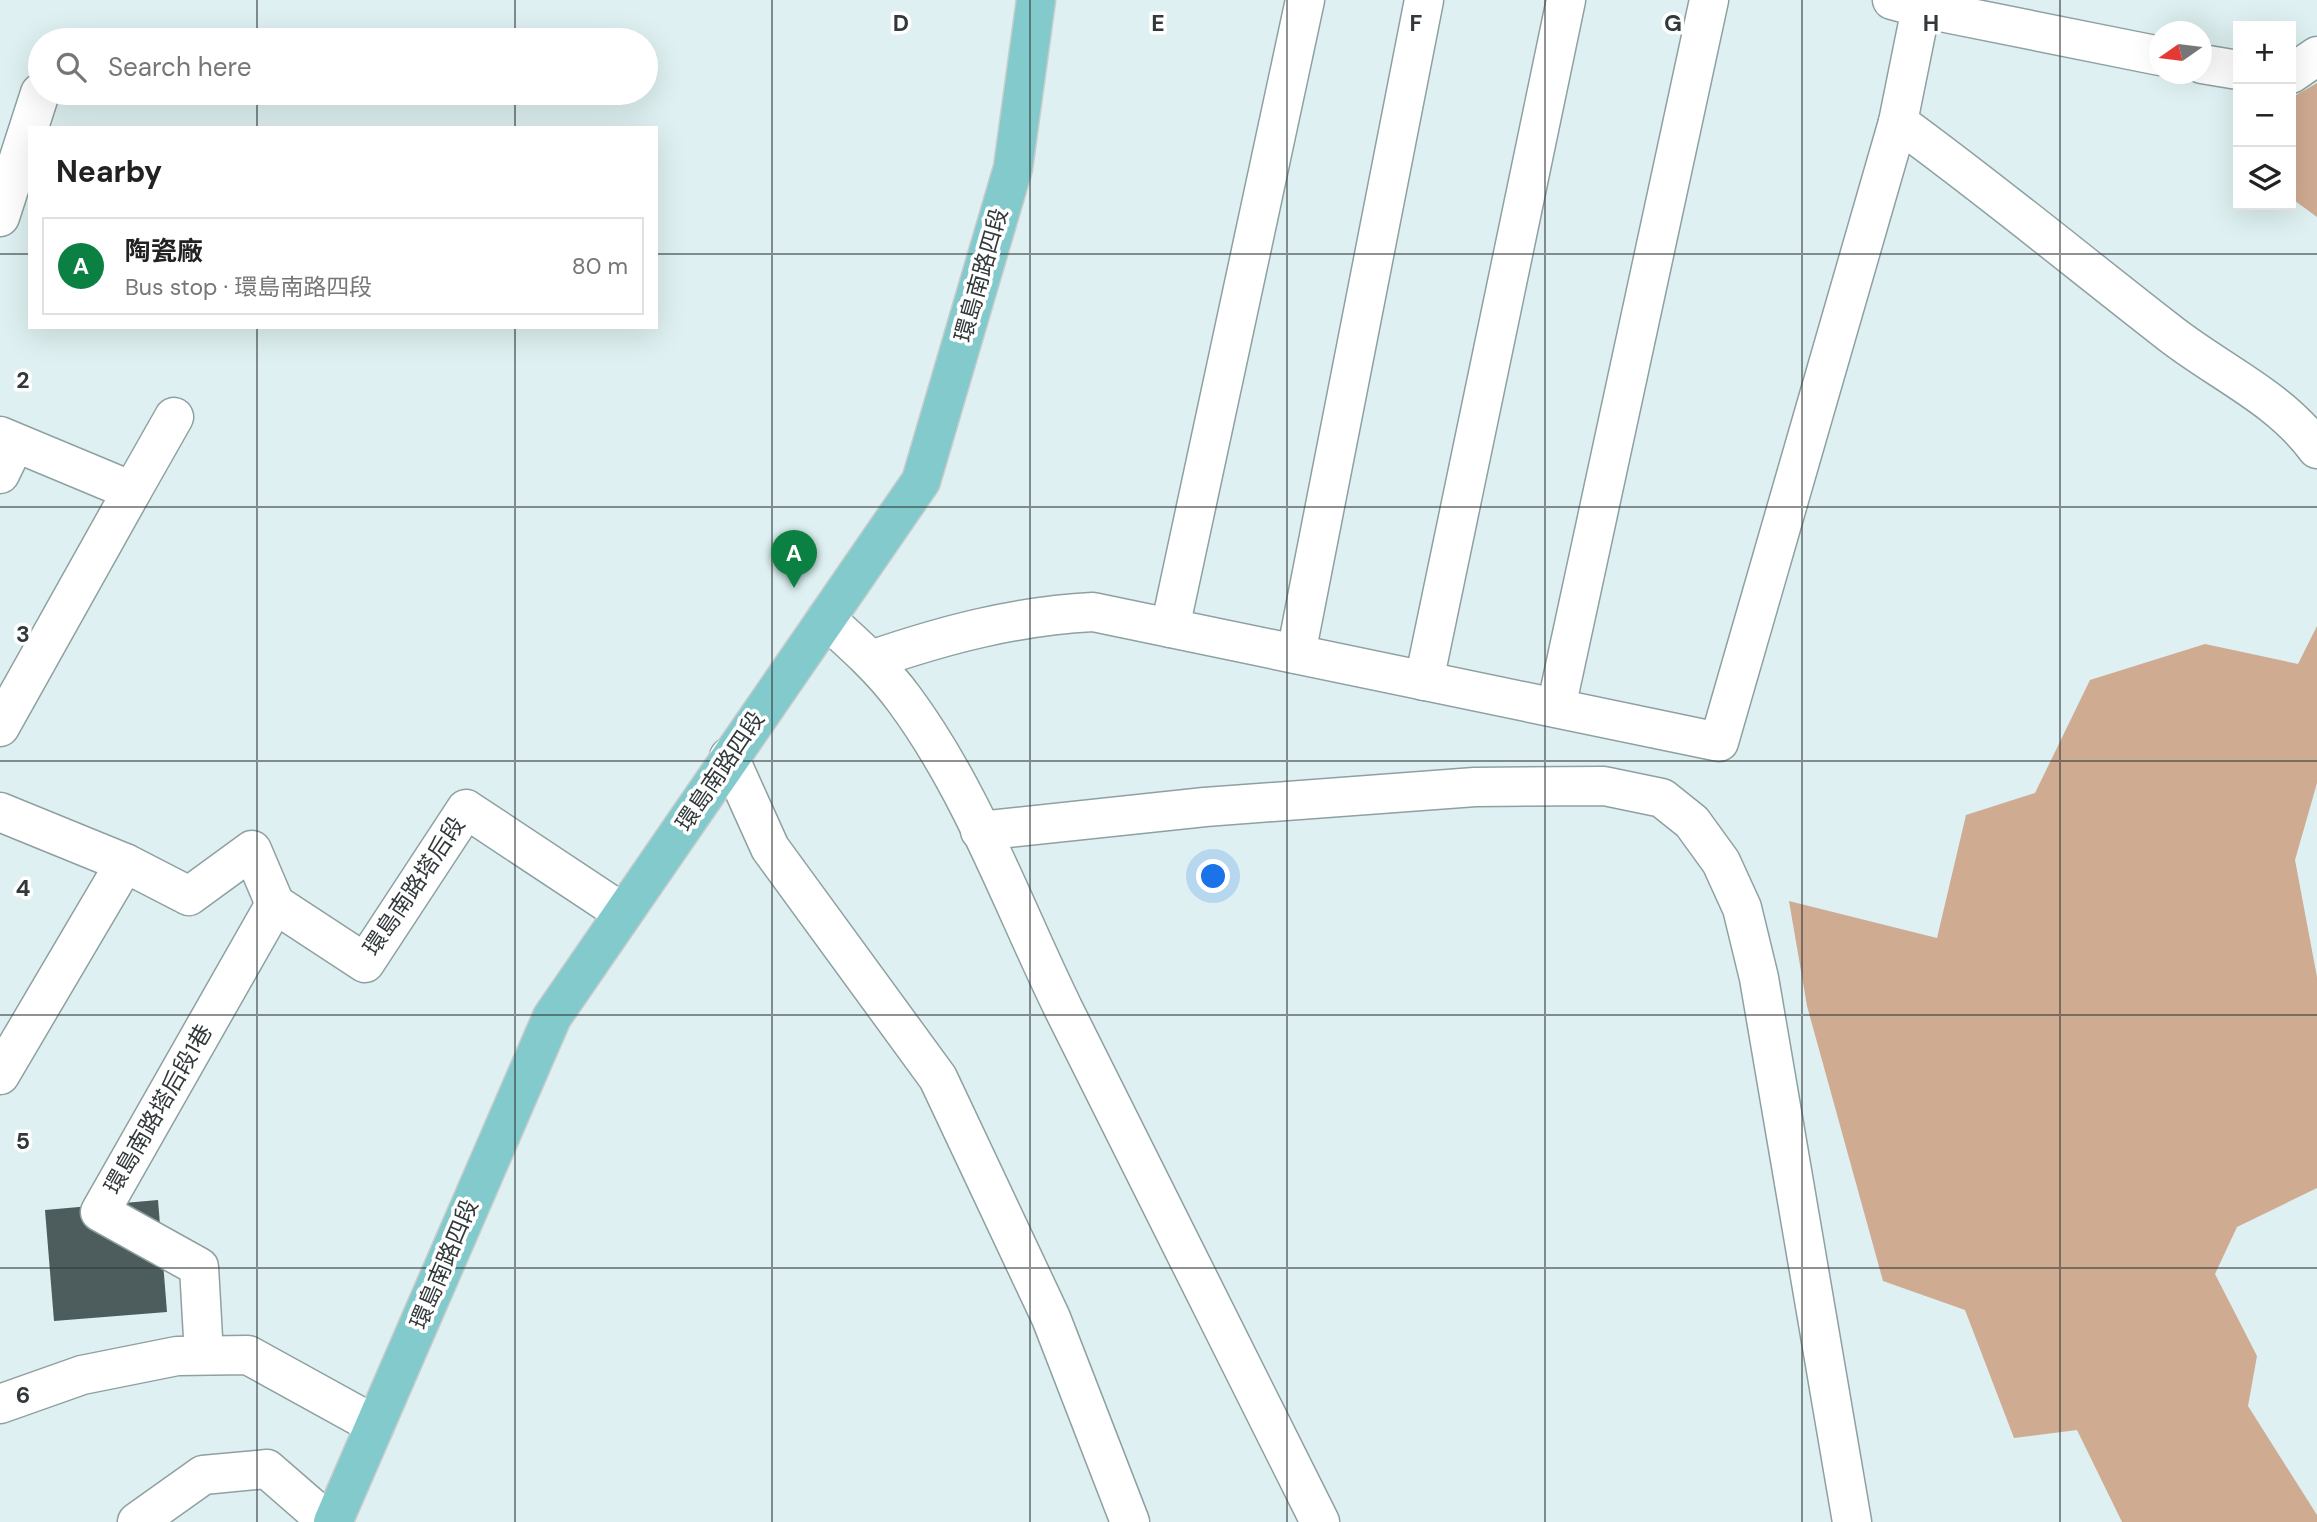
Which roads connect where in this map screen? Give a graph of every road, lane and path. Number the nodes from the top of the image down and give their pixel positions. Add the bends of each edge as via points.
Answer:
1 (1036, 0) edge
2 (1305, 0) edge
3 (1424, 0) edge
4 (1566, 0) edge
5 (1709, 0) edge
6 (1912, 3) edge
7 (2149, 54) edge
8 (2317, 56) edge
9 (2212, 66) edge
10 (2233, 69) edge
11 (2296, 71) edge
12 (36, 105) edge
13 (1898, 122) junction
14 (29, 126) edge
15 (28, 130) edge
16 (0, 217) edge
17 (174, 418) dead end
18 (2317, 449) edge
19 (5, 451) edge
20 (132, 491) junction
21 (826, 619) junction
22 (1170, 628) junction
23 (1296, 654) junction
24 (871, 660) junction
25 (1424, 681) junction
26 (1556, 708) junction
27 (0, 727) edge
28 (729, 757) junction
29 (0, 813) edge
30 (980, 831) junction
31 (125, 863) junction
32 (275, 904) junction
33 (623, 913) junction
34 (0, 1075) edge
35 (204, 1355) junction
36 (0, 1404) edge
37 (374, 1424) junction
38 (137, 1522) edge
39 (330, 1522) edge
40 (1130, 1522) edge
41 (1320, 1522) edge
42 (1852, 1522) edge

1 - 21 main road, 環島南路四段 via 1013,168 921,481
2 - 22 street
3 - 23 street
4 - 25 street
5 - 26 street
6 - 7 street
6 - 13 street
8 - 11 street
9 - 10 street
12 - 14 street
13 - 18 street via 2169,333 2249,384
13 - 26 street via 1719,742
15 - 16 street
17 - 20 street
19 - 20 street
20 - 27 street
21 - 24 street
21 - 28 main road, 環島南路四段
22 - 23 street
22 - 24 street via 1093,612 1045,615 989,624
23 - 25 street
24 - 30 street via 930,737
25 - 26 street
28 - 33 main road, 環島南路四段
28 - 40 street via 770,848 938,1078 1051,1318
29 - 31 street
30 - 41 street via 1034,949
30 - 42 street via 1205,807 1475,787 1604,786 1662,798 1699,832 1721,862 1742,908 1759,978
31 - 32 street via 189,896 253,850
31 - 34 street
32 - 33 street, 環島南路塔后段 via 365,963 466,809
32 - 35 street, 環島南路塔后段1巷 via 100,1212 199,1267
33 - 37 main road, 環島南路四段 via 552,1017
35 - 36 street via 82,1375
35 - 37 street via 248,1355
37 - 39 main road, 環島南路四段
38 - 39 street via 203,1475 267,1469

